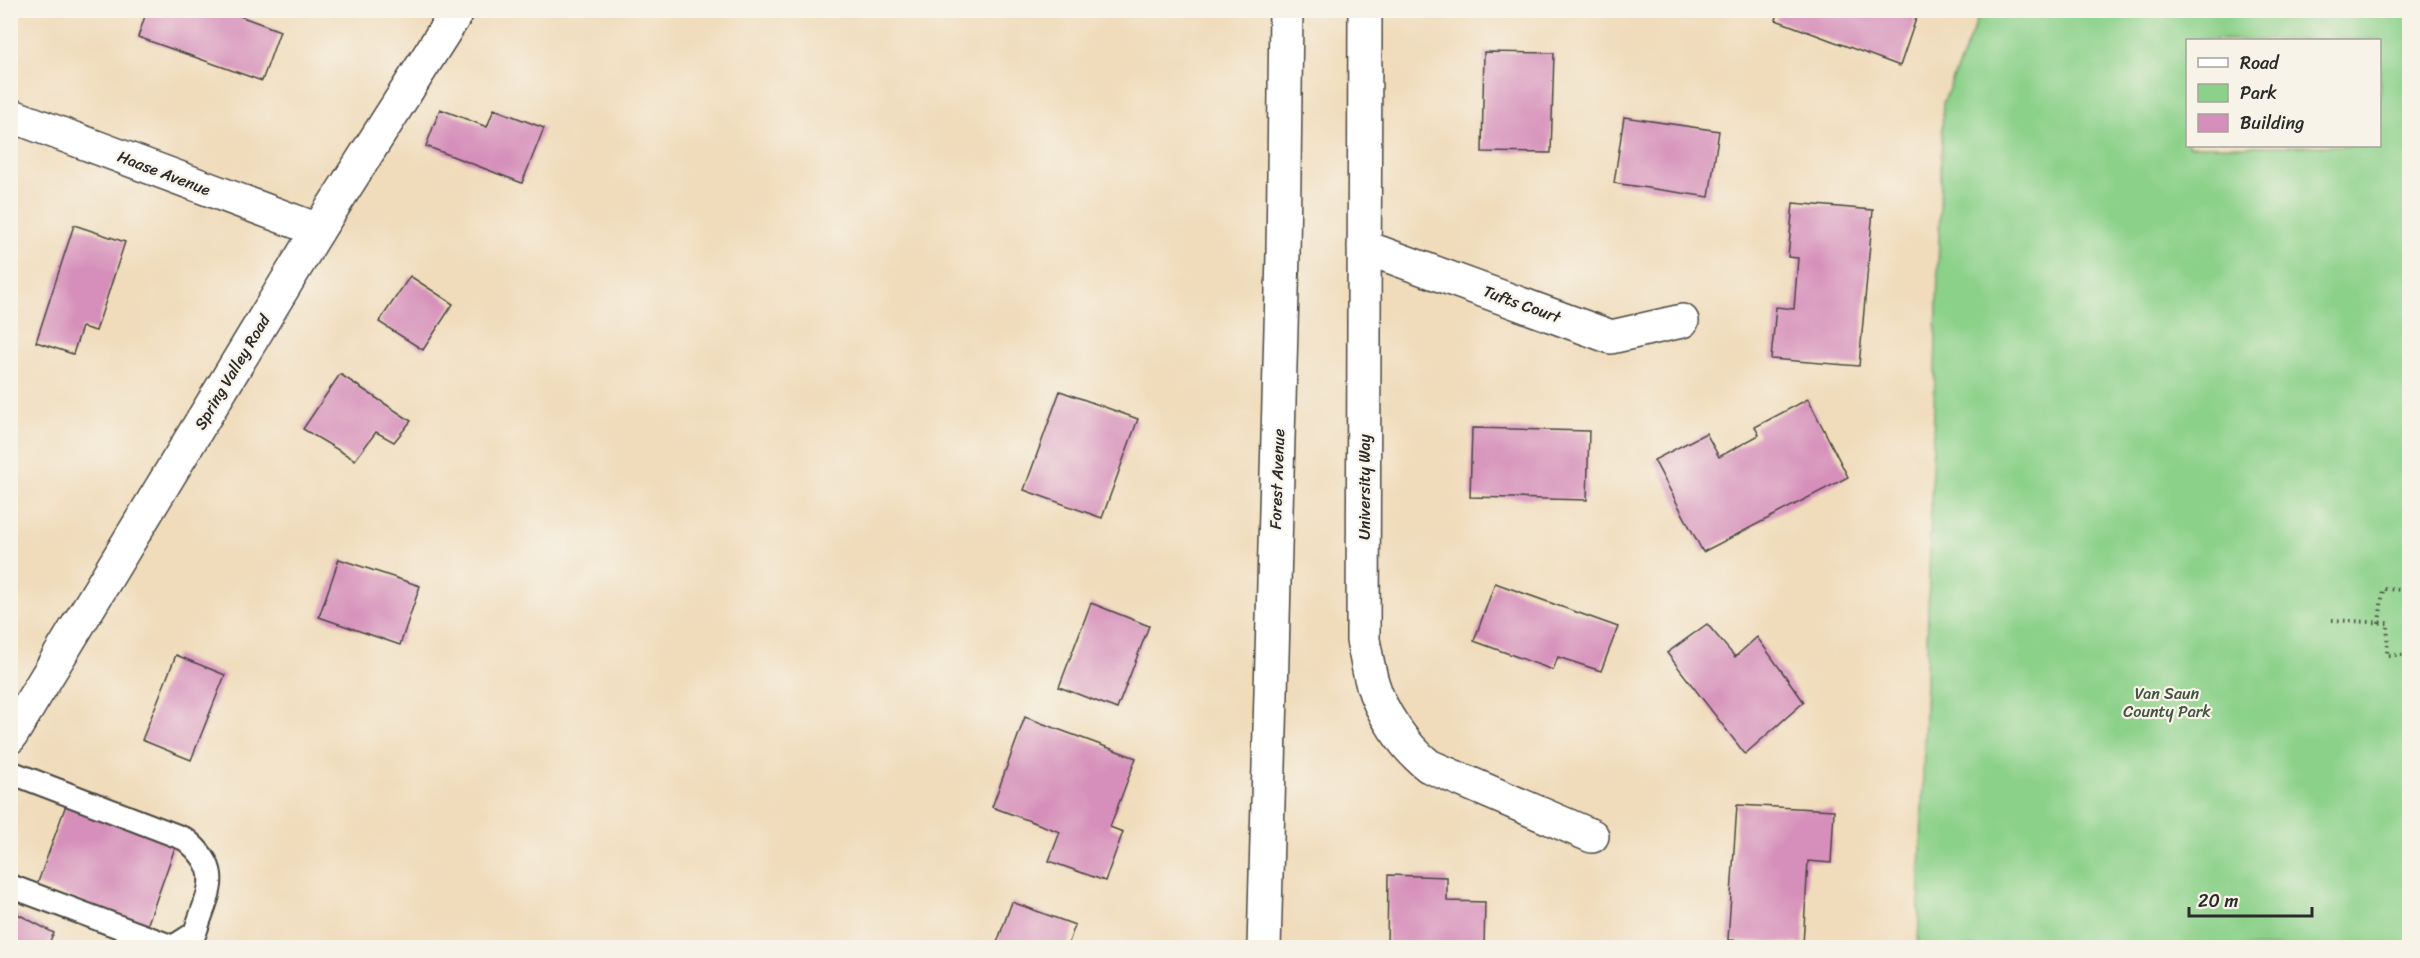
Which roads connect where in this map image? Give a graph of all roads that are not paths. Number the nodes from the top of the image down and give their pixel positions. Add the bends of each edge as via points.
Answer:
1 (458, 10) edge
2 (1286, 10) edge
3 (1365, 10) edge
4 (10, 115) edge
5 (318, 230) junction
6 (1364, 247) junction
7 (1682, 321) dead end
8 (10, 737) edge
9 (10, 772) edge
10 (1592, 836) dead end
11 (10, 886) edge
12 (1264, 948) edge

1 - 5 street, Spring Valley Road
2 - 12 street, Forest Avenue
3 - 6 street, University Way
4 - 5 street, Haase Avenue
5 - 8 street, Spring Valley Road
6 - 7 street, Tufts Court via 1611,337
6 - 10 street, University Way via 1363,640 1372,684 1393,727 1429,766
9 - 11 lane via 185,839 210,868 211,882 195,933 173,947

